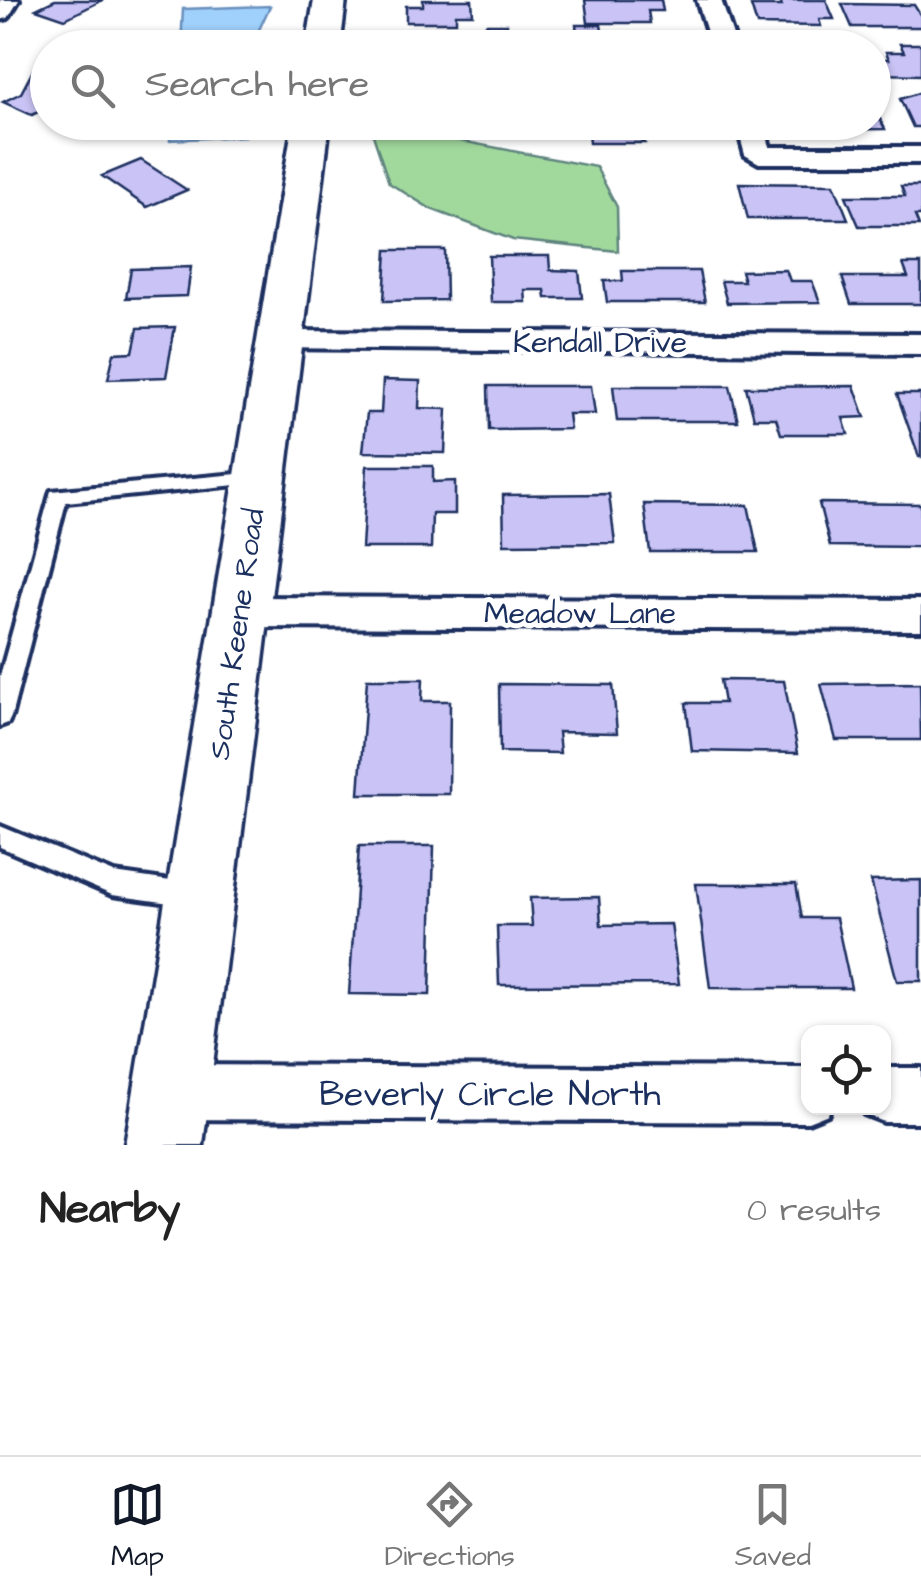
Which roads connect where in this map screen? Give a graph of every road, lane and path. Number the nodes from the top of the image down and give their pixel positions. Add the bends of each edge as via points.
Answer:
1 (7, 0) edge
2 (330, 0) edge
3 (709, 0) edge
4 (0, 13) edge
5 (326, 30) edge
6 (718, 30) edge
7 (309, 140) edge
8 (754, 140) edge
9 (921, 155) edge
10 (280, 341) junction
11 (921, 344) edge
12 (259, 478) junction
13 (240, 612) junction
14 (921, 615) edge
15 (0, 716) edge
16 (0, 836) edge
17 (199, 896) junction
18 (801, 1095) edge
19 (891, 1095) edge
20 (921, 1095) edge
21 (167, 1118) edge

1 - 4 street
2 - 5 main road
3 - 6 street
7 - 10 main road, South Keene Road
8 - 9 street via 759,155
10 - 11 street, Kendall Drive
10 - 12 main road, South Keene Road
12 - 13 main road, South Keene Road
12 - 15 lane via 58,496
13 - 14 street, Meadow Lane
13 - 17 main road, South Keene Road
16 - 17 lane via 112,884
17 - 21 main road, South Keene Road
18 - 21 street, Beverly Circle North
19 - 20 street

